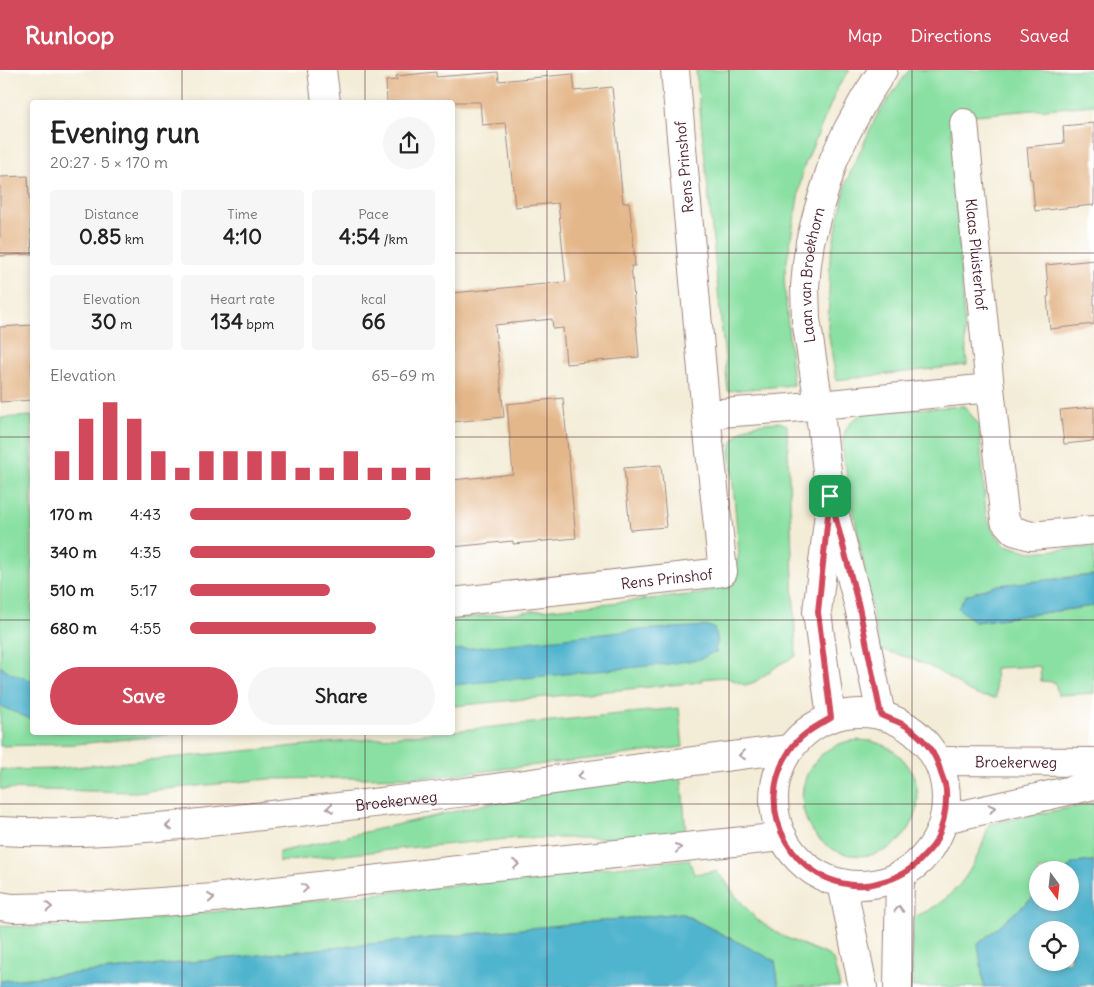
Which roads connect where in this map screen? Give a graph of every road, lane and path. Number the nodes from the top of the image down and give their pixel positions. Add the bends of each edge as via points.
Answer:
1 (322, 70) edge
2 (675, 70) edge
3 (883, 70) edge
4 (326, 100) edge
5 (964, 123) dead end
6 (990, 388) junction
7 (819, 405) junction
8 (706, 414) junction
9 (830, 496) junction
10 (1094, 530) edge
11 (455, 602) edge
12 (881, 715) junction
13 (831, 718) junction
14 (790, 749) junction
15 (938, 761) junction
16 (1094, 762) edge
17 (1094, 785) edge
18 (944, 819) junction
19 (0, 831) edge
20 (783, 837) junction
21 (900, 875) junction
22 (842, 883) junction
23 (0, 906) edge
24 (863, 987) edge
25 (898, 987) edge

1 - 4 street
2 - 8 street, Rens Prinshof
3 - 7 street, Laan van Broekhorn via 834,160 810,242 805,287 806,319
5 - 6 street, Klaas Pluisterhof
6 - 7 street
6 - 10 street, Klaas Pluisterhof via 1005,521 1014,531 1031,536
7 - 8 street
7 - 9 street, Laan van Broekhorn
8 - 11 street, Rens Prinshof via 723,572
9 - 12 street, Laan van Broekhorn via 859,607
9 - 13 street, Laan van Broekhorn via 818,612
12 - 13 street via 854,712
12 - 15 street via 905,725 924,741
13 - 14 street via 808,731
14 -> 19 street, Broekerweg via 233,819 112,830
14 - 20 street via 775,783 776,820
15 - 16 street, Broekerweg
15 - 18 street via 946,790
18 -> 17 street, Broekerweg
18 - 21 street via 934,844 917,864
20 - 22 street via 797,858 811,869
23 -> 20 street via 108,906 214,898
21 - 22 street via 867,885
25 -> 21 street
22 - 24 street

